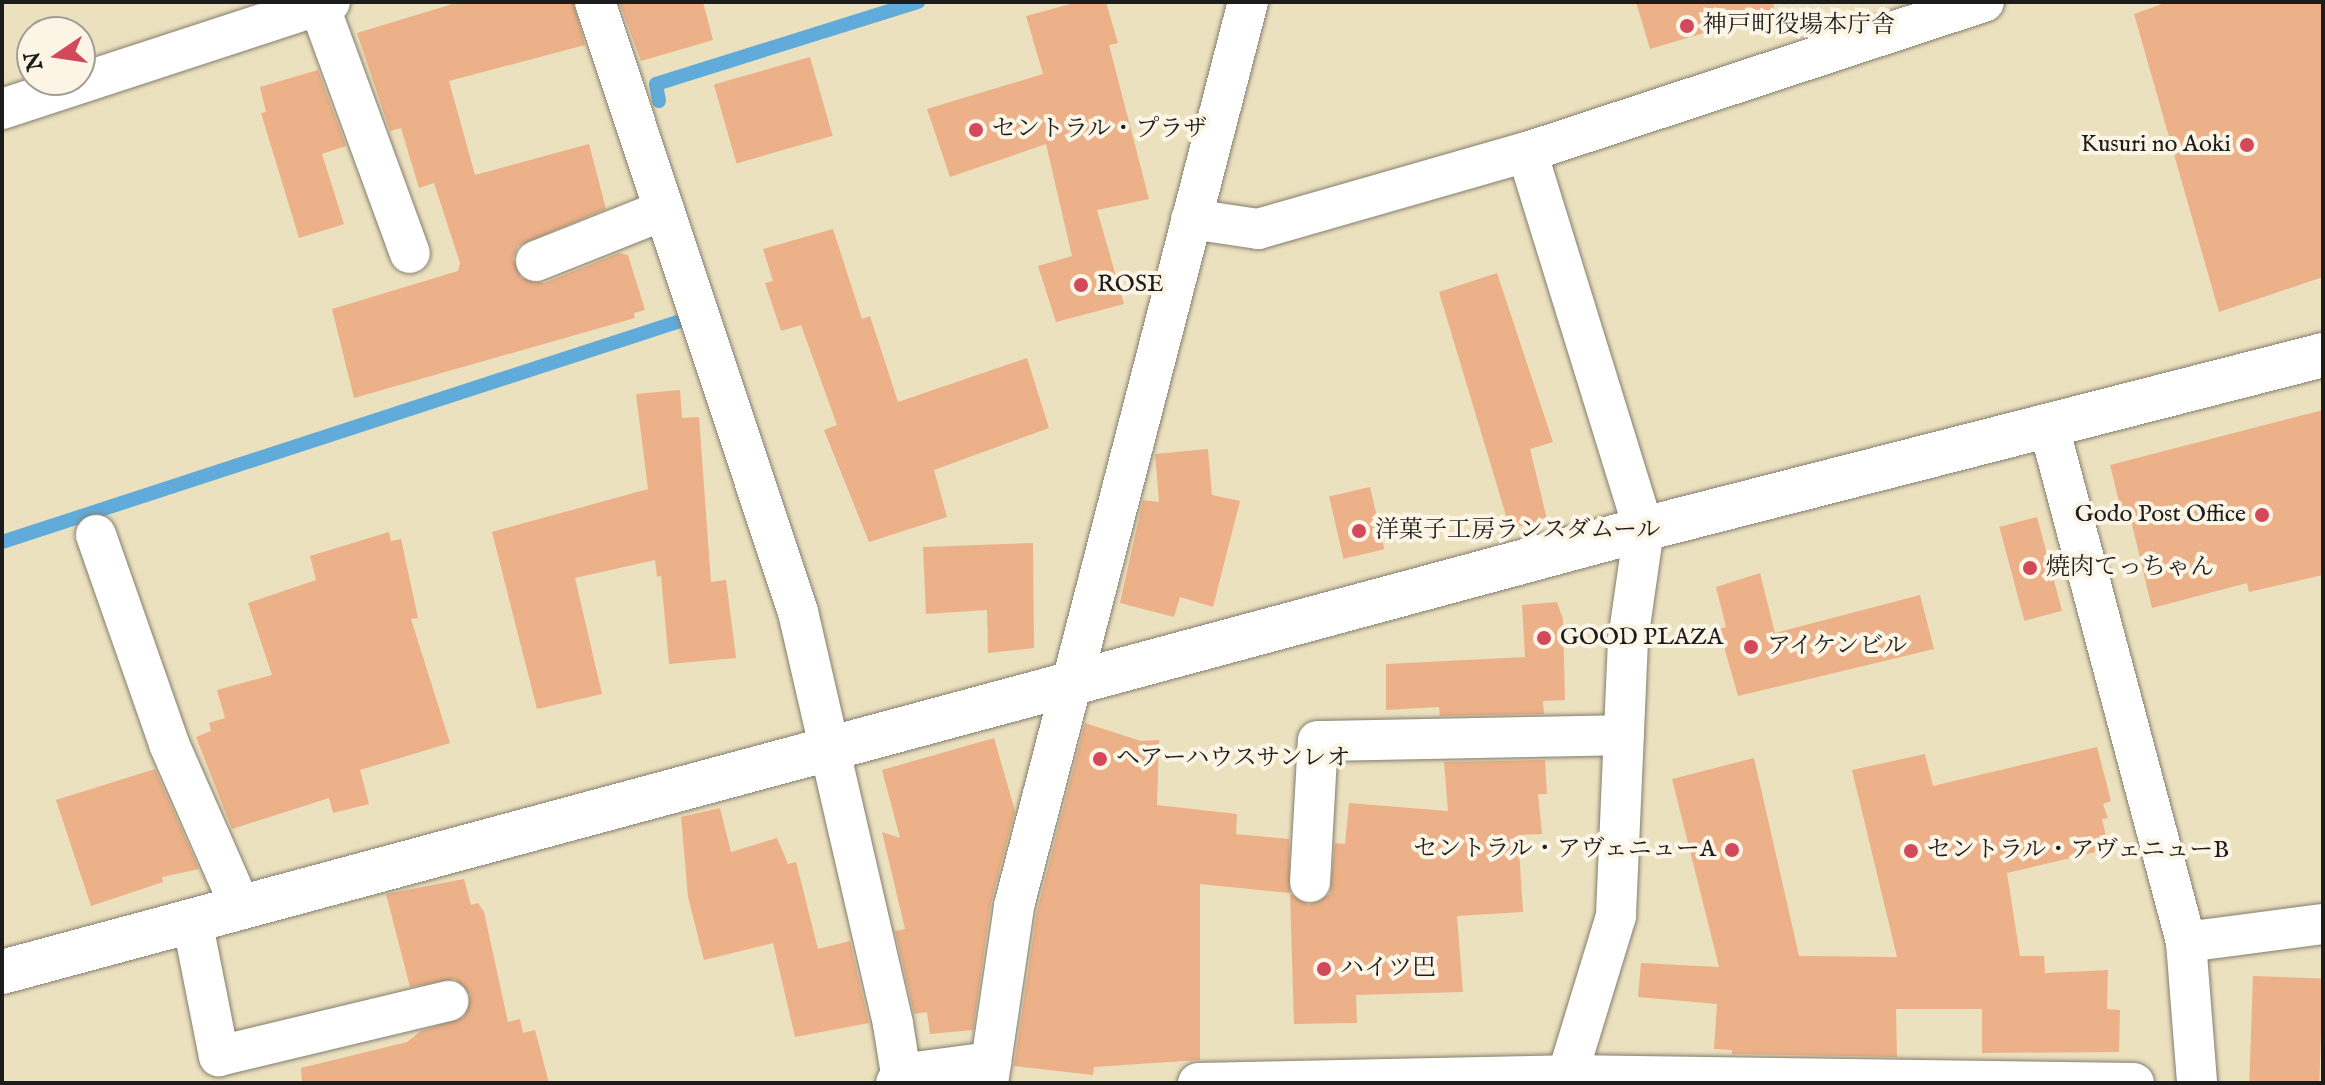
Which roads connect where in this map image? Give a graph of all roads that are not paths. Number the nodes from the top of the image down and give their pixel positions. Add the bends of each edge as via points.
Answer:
1 (595, 2) edge
2 (1248, 2) edge
3 (1984, 2) edge
4 (324, 4) edge
5 (222, 18) edge
6 (2, 109) edge
7 (1527, 152) junction
8 (664, 210) junction
9 (1191, 219) junction
10 (410, 253) dead end
11 (536, 261) dead end
12 (2323, 355) edge
13 (2049, 427) junction
14 (1644, 529) junction
15 (96, 535) dead end
16 (1075, 681) junction
17 (1624, 735) junction
18 (831, 747) junction
19 (1310, 882) dead end
20 (241, 908) junction
21 (192, 920) junction
22 (2323, 924) edge
23 (2186, 942) junction
24 (2, 972) edge
25 (448, 1001) dead end
26 (989, 1072) edge
27 (898, 1079) edge
28 (1566, 1079) edge
29 (1198, 1083) edge
30 (2134, 1083) edge
31 (2197, 1083) edge

1 - 8 street
2 - 9 street
3 - 7 street
4 - 5 street
4 - 10 street
5 - 6 street
7 - 9 street via 1258,229
7 - 14 street
8 - 11 street
8 - 18 street via 798,612
9 - 16 street
12 - 13 street
13 - 14 street
13 - 23 street
14 - 16 street
14 - 17 street via 1628,640
15 - 20 street via 169,744
16 - 18 street
16 - 26 street via 1014,906
17 - 19 street via 1318,741
17 - 28 street via 1616,916
18 - 20 street
18 - 27 street
20 - 21 street
21 - 24 street
21 - 25 street via 219,1056
22 - 23 street
23 - 31 street
26 - 27 street
28 - 29 street
28 - 30 street

